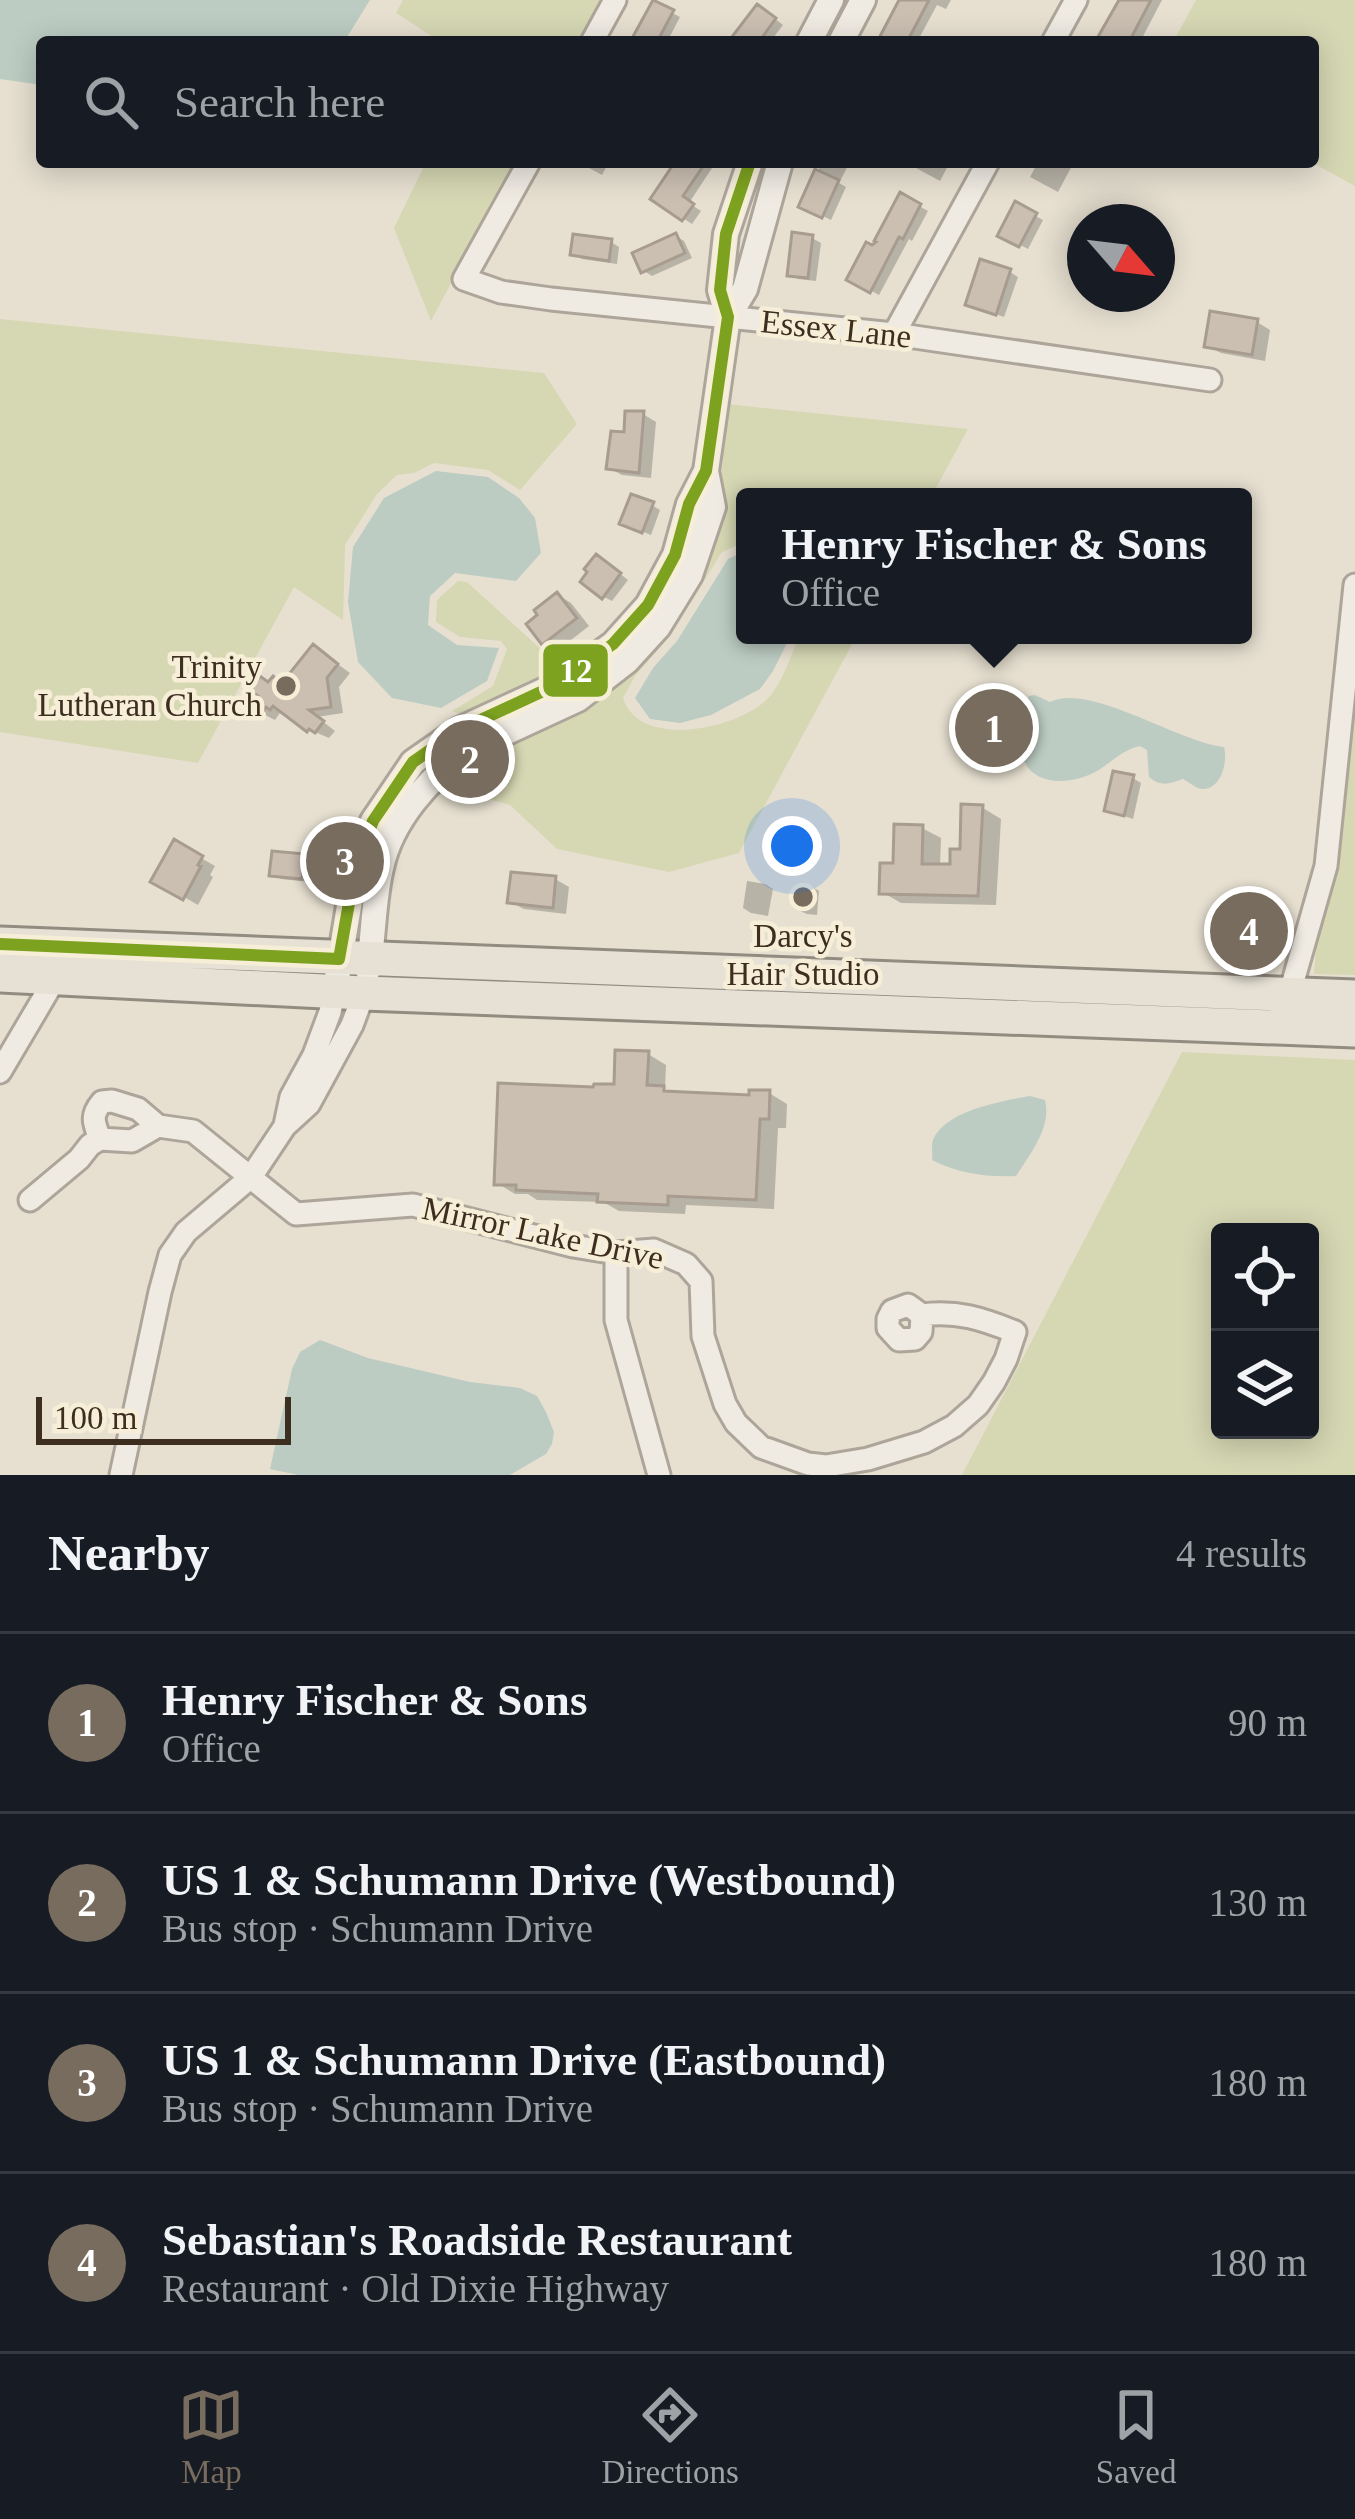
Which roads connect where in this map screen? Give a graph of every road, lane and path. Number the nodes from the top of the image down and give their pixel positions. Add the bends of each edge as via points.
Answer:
1 (615, 0) edge
2 (831, 0) edge
3 (863, 0) edge
4 (1076, 0) edge
5 (595, 36) edge
6 (812, 36) edge
7 (844, 36) edge
8 (1056, 36) edge
9 (526, 168) edge
10 (748, 168) edge
11 (778, 168) edge
12 (985, 168) edge
13 (728, 316) junction
14 (895, 334) junction
15 (1210, 380) dead end
16 (1355, 585) edge
17 (0, 944) edge
18 (0, 975) edge
19 (352, 976) junction
20 (56, 977) junction
21 (1355, 997) edge
22 (1285, 1010) junction
23 (1355, 1030) edge
24 (0, 1072) edge
25 (158, 1126) junction
26 (100, 1139) junction
27 (250, 1177) junction
28 (30, 1200) dead end
29 (616, 1253) junction
30 (922, 1316) dead end
31 (825, 1470) edge
32 (122, 1475) edge
33 (659, 1475) edge

1 - 5 street
2 - 6 street
3 - 7 street
4 - 8 street
9 - 13 street, Essex Lane via 464,279 550,299
10 - 13 street via 726,234 719,290
11 - 13 street via 745,289
12 - 14 street
13 - 14 street, Essex Lane
13 - 19 street via 706,471 648,605 613,644 556,685 459,730 413,762 373,821 356,864
14 - 15 street, Essex Lane
16 - 22 street via 1326,866
17 - 19 main road
18 - 20 main road
19 - 20 main road
19 - 22 main road
19 - 27 street via 352,1025 309,1104
20 - 24 street
21 - 22 main road
22 - 23 main road
25 - 26 street via 132,1141
25 - 26 street, Mirror Lake Drive via 138,1109 103,1102 93,1122
25 - 27 street, Mirror Lake Drive via 193,1131
26 - 28 street
27 - 29 street, Mirror Lake Drive via 296,1214 413,1205
27 - 32 street via 170,1255
29 - 31 street, Mirror Lake Drive via 654,1250 686,1264 701,1281 703,1336 736,1423 761,1447
29 - 33 street via 616,1320
30 - 31 street, Mirror Lake Drive via 965,1314 1015,1332 994,1382 954,1426 924,1442

